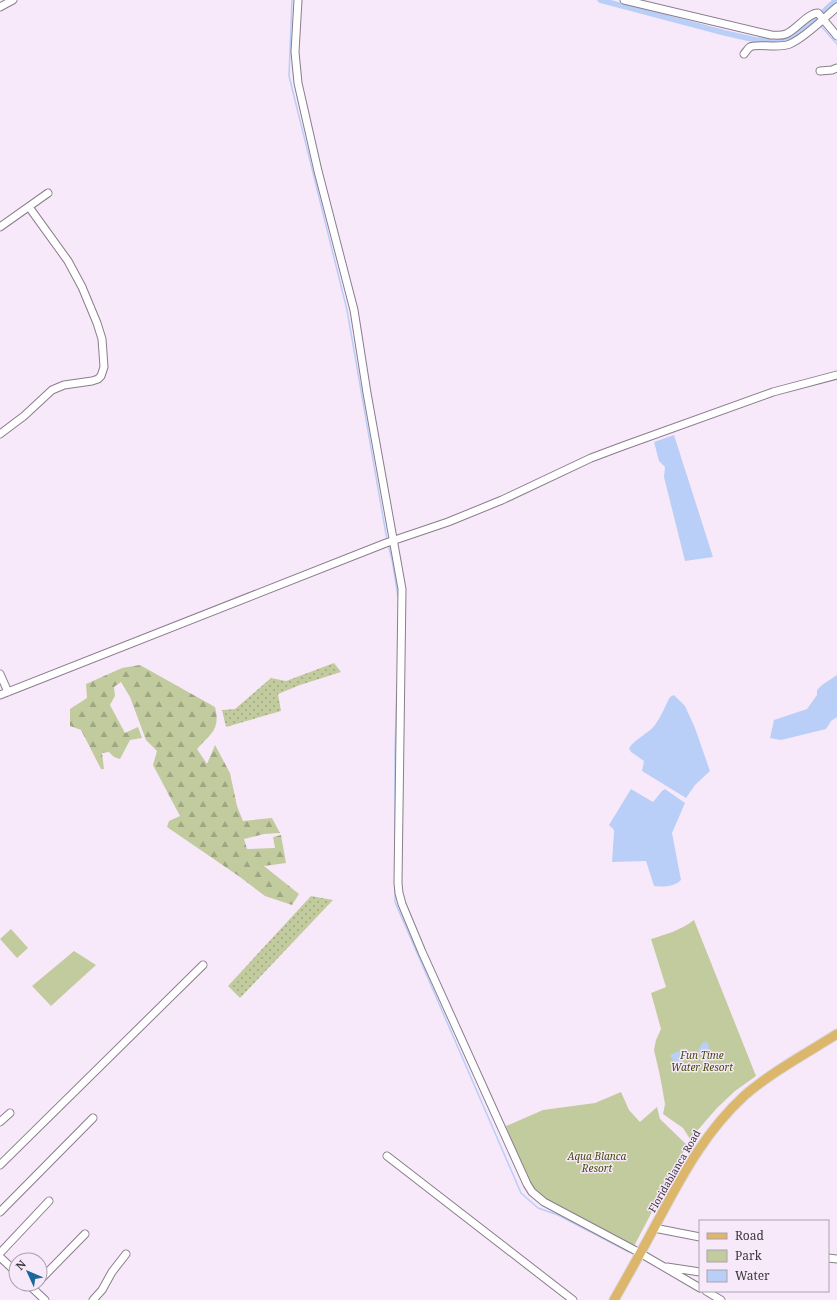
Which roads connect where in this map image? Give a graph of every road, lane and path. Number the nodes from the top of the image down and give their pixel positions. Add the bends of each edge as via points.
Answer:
1 (13, 0) edge
2 (298, 0) edge
3 (624, 0) edge
4 (0, 7) edge
5 (837, 7) edge
6 (823, 19) junction
7 (837, 36) edge
8 (744, 54) dead end
9 (837, 68) edge
10 (820, 71) dead end
11 (48, 193) dead end
12 (29, 207) junction
13 (0, 227) edge
14 (837, 375) edge
15 (0, 434) edge
16 (390, 542) junction
17 (0, 674) edge
18 (8, 692) junction
19 (0, 695) edge
20 (203, 965) dead end
21 (837, 1034) edge
22 (10, 1113) dead end
23 (93, 1118) dead end
24 (0, 1122) edge
25 (387, 1156) dead end
26 (0, 1165) edge
27 (49, 1201) dead end
28 (0, 1212) edge
29 (654, 1228) junction
30 (86, 1234) dead end
31 (699, 1237) edge
32 (0, 1253) edge
33 (640, 1253) junction
34 (126, 1254) dead end
35 (0, 1257) edge
36 (8, 1264) edge
37 (663, 1266) junction
38 (48, 1272) edge
39 (699, 1272) edge
40 (699, 1287) edge
41 (38, 1292) edge
42 (708, 1292) edge
43 (45, 1300) edge
44 (93, 1300) edge
45 (573, 1300) edge
46 (614, 1300) edge
47 (721, 1300) edge

1 - 4 street
2 - 16 street via 295,52 298,83 354,310
3 - 6 street via 770,36 788,33 814,13 818,13
5 - 6 street
6 - 7 street
6 - 8 street via 796,41 772,46 755,45
9 - 10 street
11 - 12 street
12 - 13 street
12 - 15 street via 68,260 82,287 102,339 104,367 98,379 64,385 52,390
14 - 16 street via 772,392 623,446 591,458 502,500
16 - 18 street
16 - 33 street via 403,603 398,882 402,904 532,1192 544,1202
17 - 18 street
18 - 19 street
20 - 26 street
21 - 29 main road, Floridablanca Road via 758,1085 725,1115 695,1154
22 - 24 street
23 - 28 street
25 - 45 street
27 - 32 street
29 - 31 street
29 - 33 main road, Floridablanca Road
30 - 38 street
33 - 37 street
33 - 46 main road, Floridablanca Road
34 - 44 street
35 - 36 street
37 - 39 street
37 - 40 street
41 - 43 street
42 - 47 street

